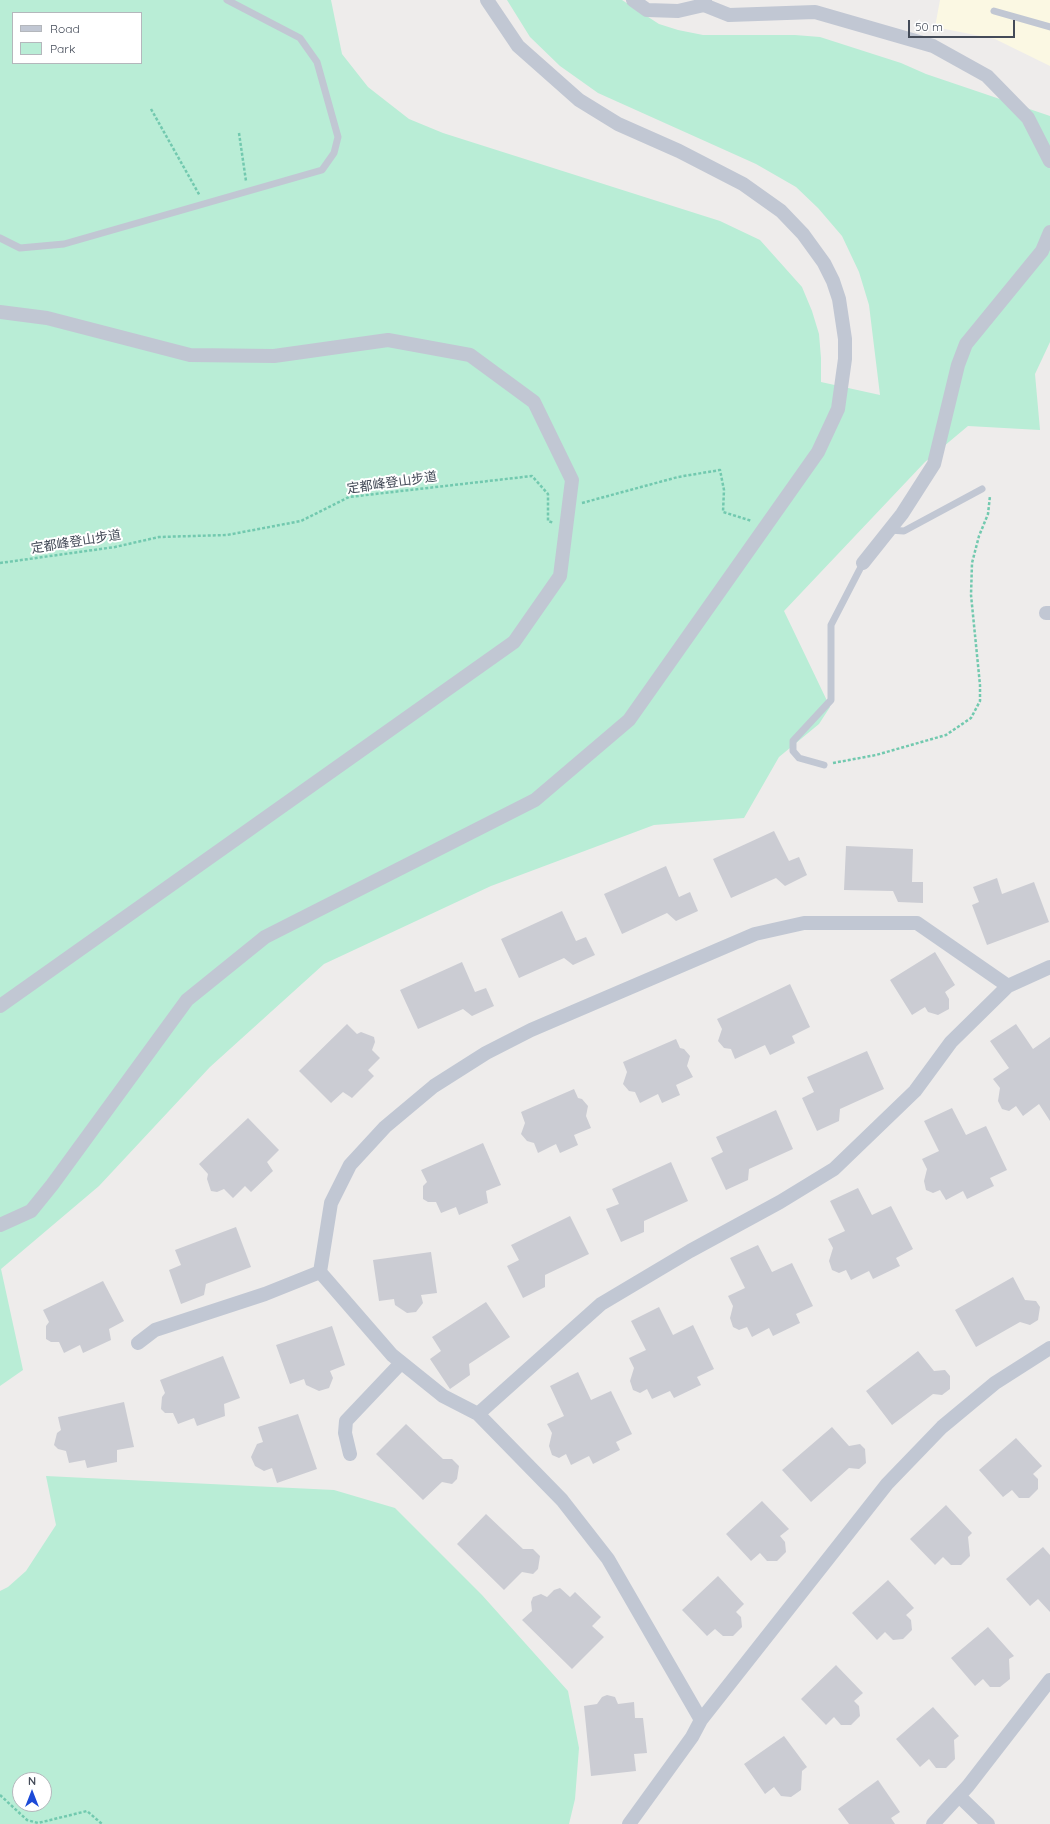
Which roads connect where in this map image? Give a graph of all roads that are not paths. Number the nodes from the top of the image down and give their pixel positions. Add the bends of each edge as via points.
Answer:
1 (227, 0) edge
2 (487, 0) edge
3 (632, 0) edge
4 (704, 2) edge
5 (994, 11) dead end
6 (1050, 27) edge
7 (1050, 161) edge
8 (1050, 232) edge
9 (0, 238) edge
10 (0, 312) edge
11 (982, 489) road end
12 (889, 530) junction
13 (863, 563) joint
14 (824, 765) road end
15 (1050, 967) edge
16 (1008, 986) junction
17 (0, 1006) edge
18 (0, 1225) edge
19 (320, 1272) junction
20 (138, 1343) dead end
21 (1050, 1348) edge
22 (401, 1363) junction
23 (478, 1414) junction
24 (350, 1454) dead end
25 (1050, 1680) edge
26 (701, 1720) junction
27 (959, 1796) junction
28 (629, 1824) edge
29 (933, 1824) edge
30 (988, 1824) edge

1 - 9 lane via 300,38 317,62 338,136 334,153 322,170 64,244 20,248
2 - 18 street via 518,46 579,100 618,124 679,151 743,184 781,211 815,250 833,281 839,299 845,339 843,381 838,409 818,452 629,720 535,800 265,937 187,1000 31,1211
3 - 4 street via 647,10 678,11
4 - 7 street via 729,15 815,12 933,46 986,76 1028,118
5 - 6 lane
8 - 12 street via 1042,251 966,344 958,365 934,464
10 - 17 street via 47,318 190,355 274,356 388,340 470,355 534,402 572,480 560,576 514,642
11 - 12 lane via 904,531
12 - 13 street
13 - 14 lane via 831,625 831,700 793,742 793,751 799,758
15 - 16 street
16 - 19 street via 917,923 804,923 755,934 531,1030 486,1053 434,1086 385,1127 350,1166 332,1203
16 - 23 street via 951,1042 915,1091 834,1169 601,1304
19 - 20 street via 265,1294 155,1330
19 - 22 street
21 - 26 street via 995,1383 942,1427 887,1484
22 - 23 street via 443,1396
22 - 24 street via 346,1421 345,1432
23 - 26 street via 562,1500 608,1559
25 - 27 street
26 - 28 street via 692,1737
27 - 29 street
27 - 30 street

